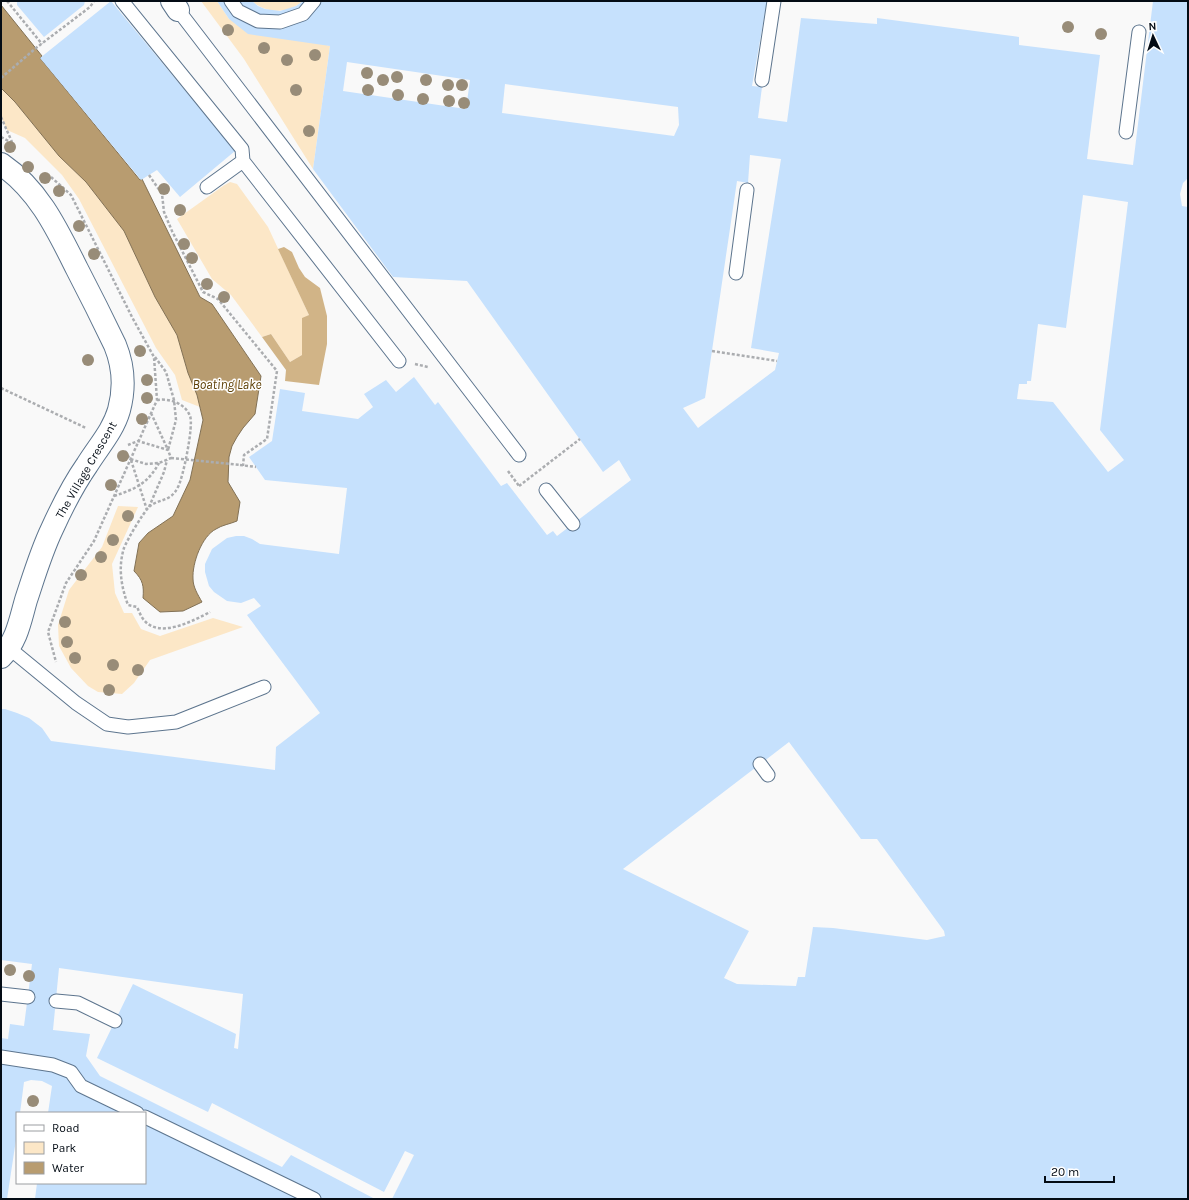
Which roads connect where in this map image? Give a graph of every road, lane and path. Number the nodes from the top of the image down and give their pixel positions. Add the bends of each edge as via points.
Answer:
1 (7, 1) edge
2 (94, 1) edge
3 (122, 1) edge
4 (231, 1) edge
5 (314, 1) edge
6 (774, 1) edge
7 (175, 6) edge
8 (1139, 32) dead end
9 (42, 44) junction
10 (1, 78) edge
11 (762, 80) dead end
12 (1, 117) edge
13 (1126, 132) dead end
14 (1, 137) edge
15 (12, 142) junction
16 (18, 148) dead end
17 (243, 161) junction
18 (1, 164) edge
19 (47, 174) dead end
20 (149, 175) dead end
21 (207, 188) dead end
22 (747, 190) dead end
23 (736, 273) dead end
24 (712, 351) dead end
25 (154, 357) junction
26 (399, 361) joint
27 (777, 361) dead end
28 (432, 372) dead end
29 (1, 388) edge
30 (157, 400) junction
31 (174, 400) junction
32 (151, 413) junction
33 (106, 437) junction
34 (580, 439) dead end
35 (138, 441) junction
36 (168, 450) junction
37 (519, 455) dead end
38 (171, 458) junction
39 (130, 459) junction
40 (167, 460) junction
41 (159, 463) junction
42 (242, 466) junction
43 (256, 467) dead end
44 (505, 467) dead end
45 (138, 486) junction
46 (546, 490) dead end
47 (114, 497) junction
48 (148, 508) junction
49 (573, 524) dead end
50 (210, 612) dead end
51 (5, 653) edge
52 (56, 665) dead end
53 (264, 687) dead end
54 (1, 994) edge
55 (28, 997) dead end
56 (56, 1000) dead end
57 (115, 1021) dead end
58 (1, 1057) edge
59 (135, 1112) edge
60 (146, 1117) edge
61 (314, 1199) edge

1 - 9 path
2 - 9 path via 90,7
3 - 17 lane via 242,149
4 - 5 lane via 238,11 258,21 280,22 303,14
6 - 11 lane
7 - 37 lane
8 - 13 lane
9 - 10 path
12 - 15 path
14 - 15 path
15 - 16 path
17 - 21 lane
17 - 26 lane
18 - 33 street, The Village Crescent via 28,187 48,214 118,354 123,391 116,420
19 - 25 path via 71,195
20 - 42 path via 162,194 164,212 203,292 218,299 277,371 267,439 244,455
22 - 23 lane
24 - 27 path
25 - 30 path
25 - 31 path via 166,372
26 - 28 path via 427,366
29 - 33 path
30 - 31 path
30 - 32 path
31 - 36 path via 176,420
31 - 48 path via 190,416 184,471 178,488 170,498
32 - 35 path
32 - 36 path
33 - 51 street, The Village Crescent via 67,498 52,529 17,631
34 - 44 path, bridge via 519,486
35 - 36 path
35 - 39 path
35 - 39 path via 122,448
36 - 38 path
38 - 40 path
38 - 42 path, bridge
39 - 41 path via 146,464
39 - 45 path
39 - 47 path
40 - 41 path
40 - 48 path
41 - 45 path via 153,475
42 - 43 path
45 - 47 path
45 - 48 path
46 - 49 lane
47 - 52 path via 94,541 66,583 48,632
48 - 50 path via 124,547 120,565 122,589 128,605 137,606 144,621 156,628 174,628
51 - 53 lane via 107,724 128,727 176,722
54 - 55 lane
56 - 57 lane via 78,1003
58 - 59 lane via 53,1064 71,1072 81,1086
60 - 61 lane

